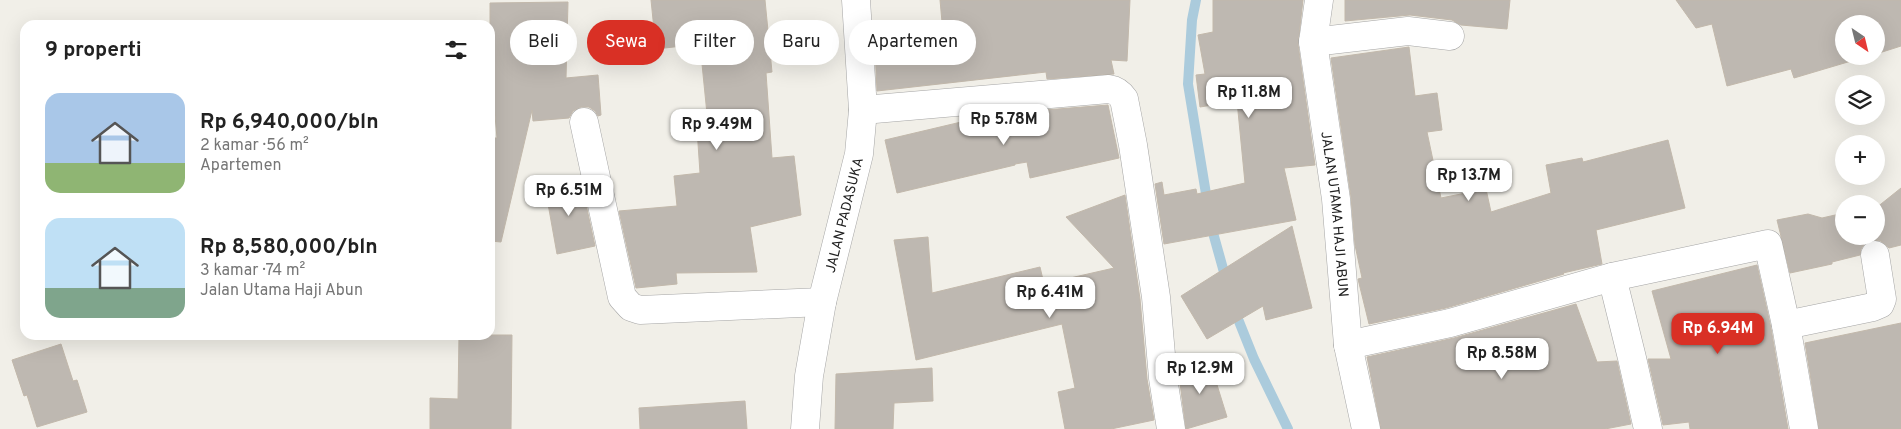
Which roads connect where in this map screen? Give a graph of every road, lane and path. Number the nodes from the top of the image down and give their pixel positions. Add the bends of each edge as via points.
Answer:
1 (856, 0) edge
2 (1319, 0) edge
3 (1450, 36) dead end
4 (1313, 42) junction
5 (863, 110) junction
6 (584, 122) dead end
7 (1875, 255) dead end
8 (1612, 277) junction
9 (822, 302) junction
10 (1786, 325) junction
11 (1348, 345) junction
12 (805, 429) edge
13 (1171, 429) edge
14 (1366, 429) edge
15 (1648, 429) edge
16 (1804, 429) edge

1 - 5 street, JALAN PADASUKA
2 - 4 street, JALAN UTAMA HAJI ABUN
3 - 4 street via 1408,31
4 - 11 street, JALAN UTAMA HAJI ABUN via 1336,199
5 - 9 street, JALAN PADASUKA via 859,154
5 - 13 street via 1109,89 1122,95 1155,288
6 - 9 street via 622,297 631,307 640,310
7 - 10 street via 1880,304
8 - 10 street via 1768,244
8 - 11 street via 1450,323
8 - 15 street
9 - 12 street, JALAN PADASUKA via 809,376
10 - 16 street
11 - 14 street, JALAN UTAMA HAJI ABUN

